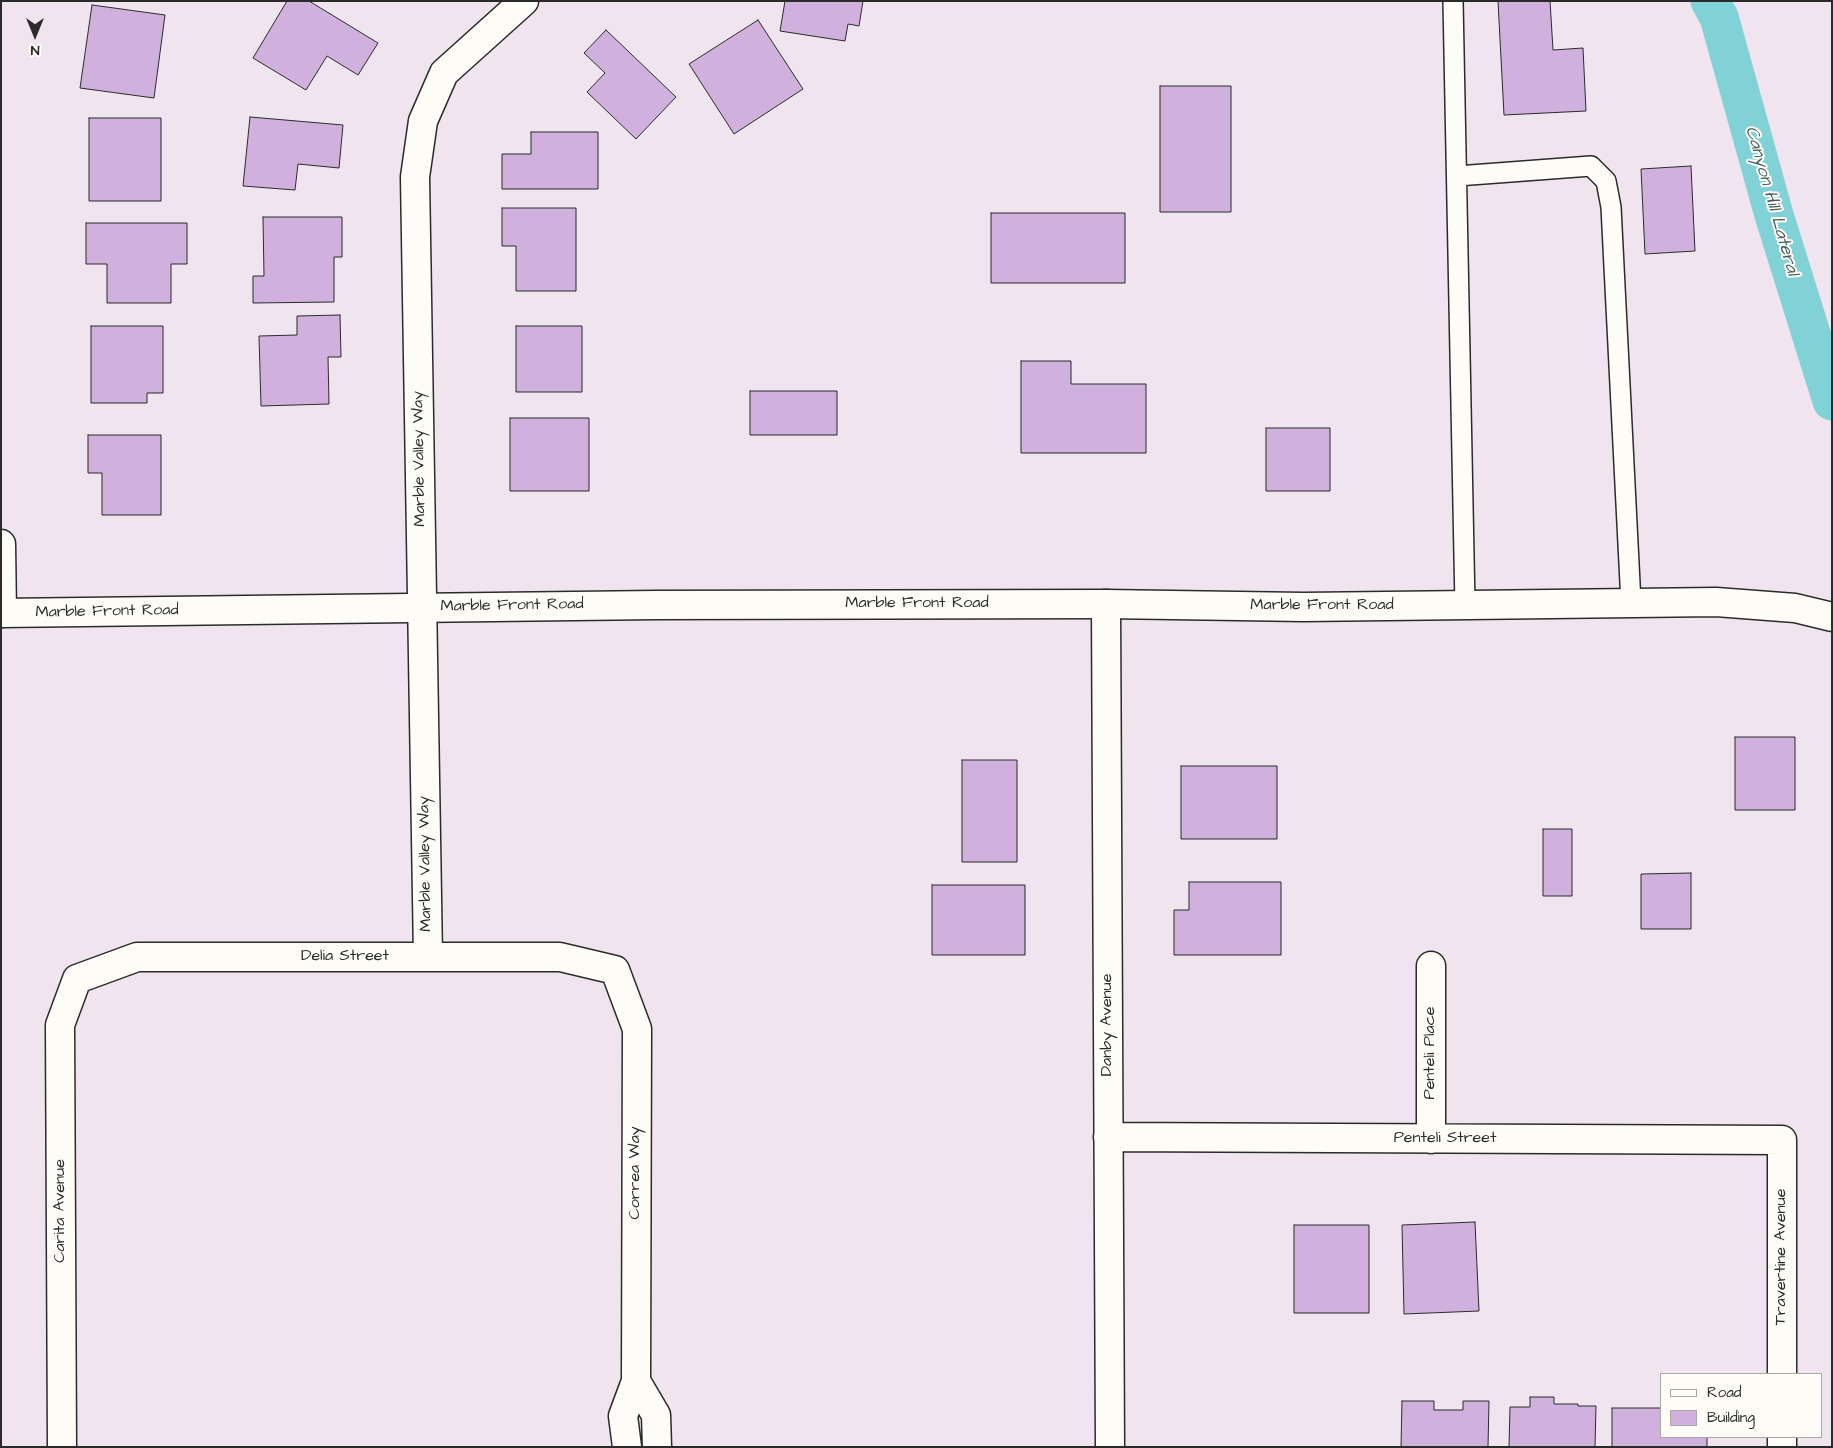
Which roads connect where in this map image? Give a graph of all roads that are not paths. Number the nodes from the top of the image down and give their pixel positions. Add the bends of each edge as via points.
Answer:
1 (524, 1) edge
2 (1453, 1) edge
3 (1456, 176) junction
4 (1, 544) edge
5 (1631, 603) junction
6 (1106, 604) junction
7 (1465, 606) junction
8 (422, 608) junction
9 (2, 613) edge
10 (1832, 616) edge
11 (428, 957) junction
12 (1430, 966) dead end
13 (615, 970) joint
14 (77, 979) joint
15 (1108, 1137) junction
16 (1431, 1139) junction
17 (1782, 1140) joint
18 (1782, 1373) edge
19 (636, 1380) junction
20 (62, 1447) edge
21 (627, 1447) edge
22 (657, 1447) edge
23 (1110, 1447) edge

1 - 8 street, Marble Valley Way via 444,74 423,121 415,176
2 - 3 lane
3 - 5 lane via 1591,166 1606,181 1611,207
3 - 7 lane
4 - 9 street
5 - 7 street, Marble Front Road
5 - 10 street, Marble Front Road via 1716,602 1795,608
6 - 7 street, Marble Front Road
6 - 8 street, Marble Front Road via 656,604
6 - 15 street, Danby Avenue
8 - 9 street, Marble Front Road
8 - 11 street, Marble Valley Way
11 - 13 street, Delia Street via 560,957
11 - 14 street, Delia Street via 137,957
12 - 16 street, Penteli Place
13 - 19 street, Correa Way via 637,1029
14 - 20 street, Carita Avenue via 60,1025
15 - 16 street, Penteli Street
15 - 23 street, Danby Avenue
16 - 17 street, Penteli Street
17 - 18 street, Travertine Avenue
19 - 21 street, Correa Way via 623,1416
19 - 22 street, Correa Way via 656,1415

